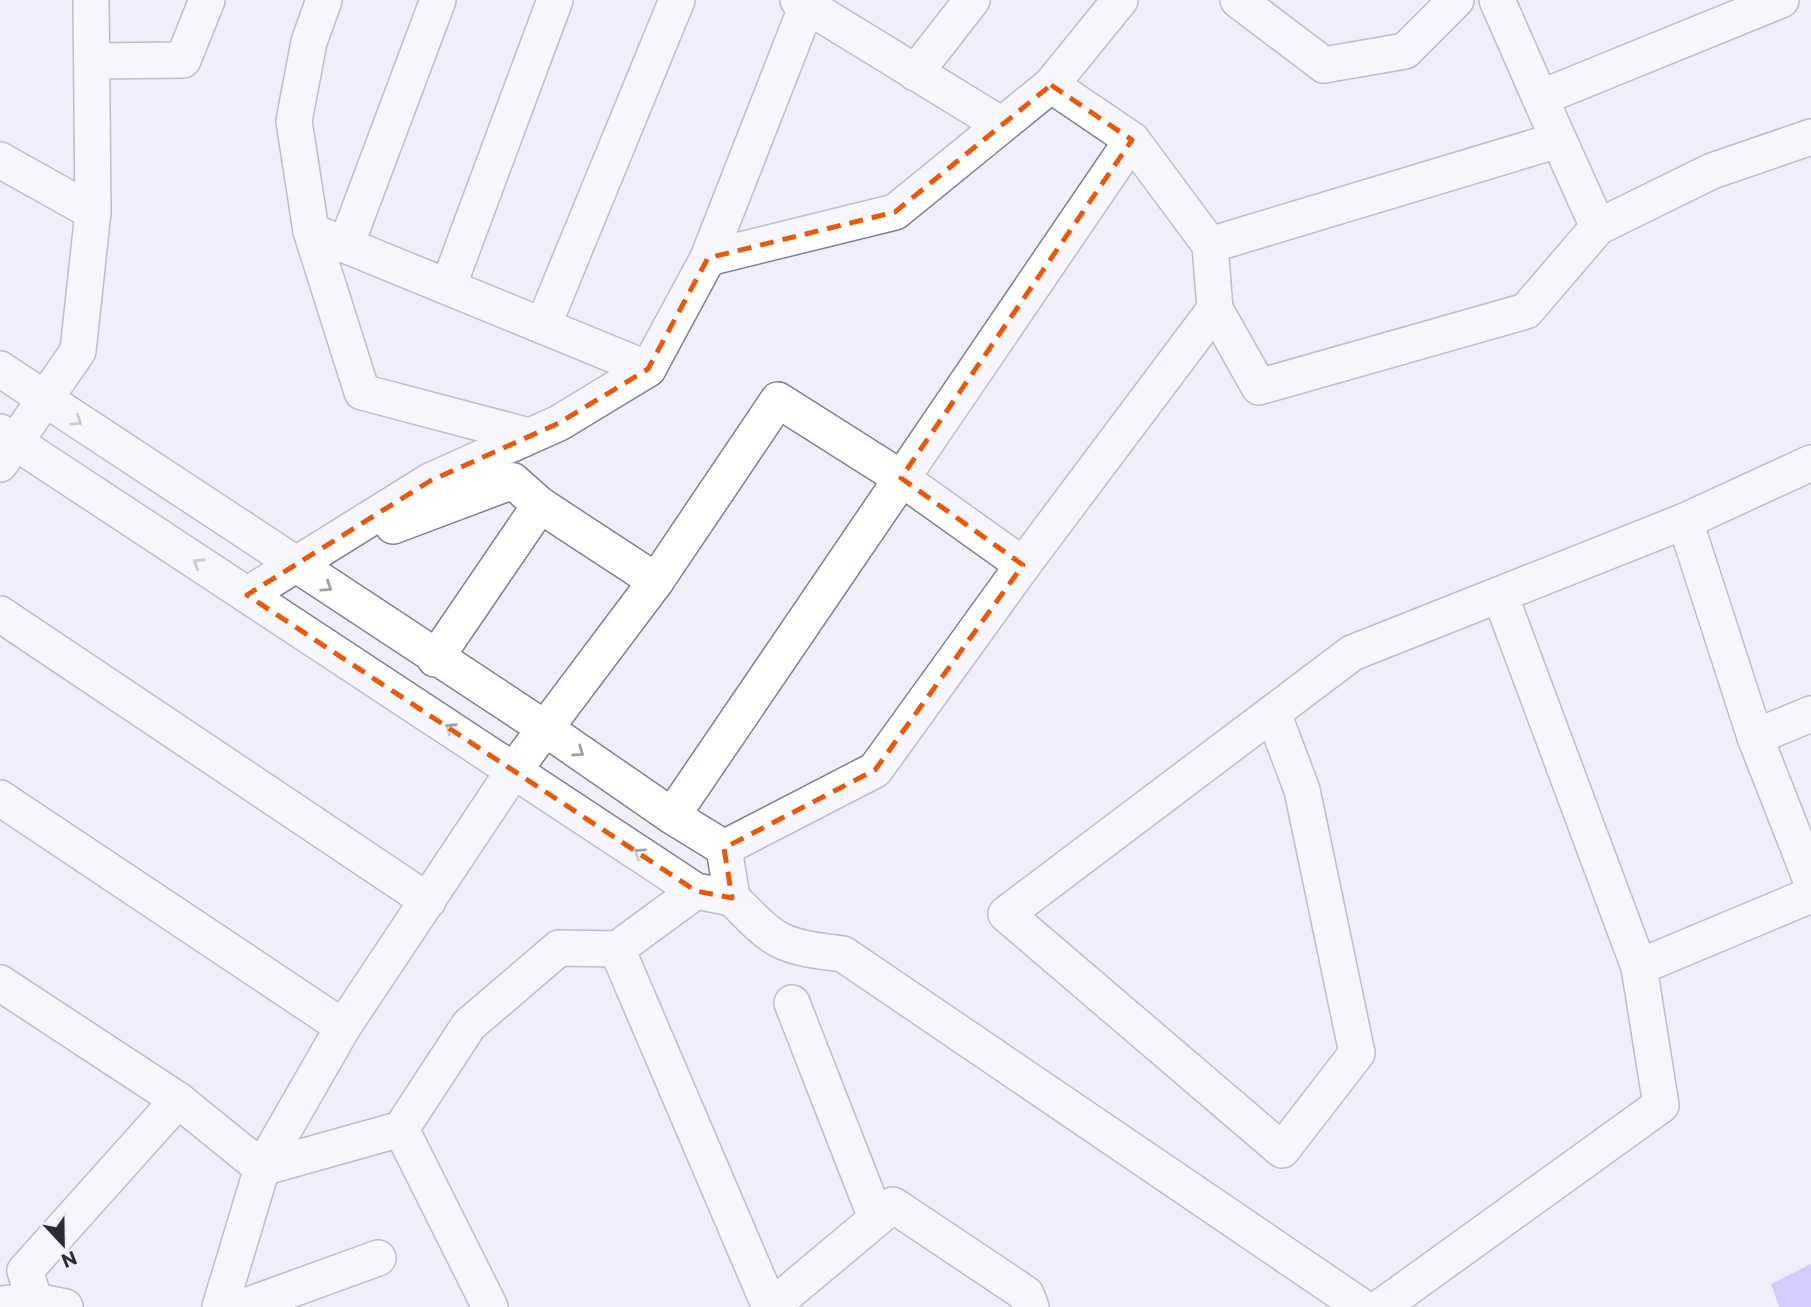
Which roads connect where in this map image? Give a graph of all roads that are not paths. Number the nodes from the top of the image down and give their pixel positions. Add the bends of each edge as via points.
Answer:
1 (91, 0) edge
2 (207, 0) edge
3 (324, 0) edge
4 (438, 0) edge
5 (555, 0) edge
6 (677, 0) edge
7 (972, 0) edge
8 (1121, 0) edge
9 (1238, 0) edge
10 (1456, 0) edge
11 (1497, 0) edge
12 (1781, 0) edge
13 (804, 1) edge
14 (92, 61) junction
15 (915, 73) junction
16 (1051, 85) junction
17 (1539, 98) junction
18 (1000, 124) junction
19 (1811, 137) edge
20 (1132, 140) junction
21 (1558, 140) junction
22 (0, 160) edge
23 (93, 212) junction
24 (1598, 227) junction
25 (311, 231) junction
26 (346, 245) junction
27 (1210, 245) junction
28 (708, 258) junction
29 (448, 287) junction
30 (1215, 309) junction
31 (543, 326) junction
32 (0, 369) edge
33 (648, 369) junction
34 (44, 399) junction
35 (530, 436) junction
36 (5, 446) edge
37 (1811, 463) edge
38 (901, 478) junction
39 (540, 505) junction
40 (1685, 521) junction
41 (393, 526) dead end
42 (293, 565) junction
43 (1023, 565) junction
44 (656, 581) junction
45 (247, 595) junction
46 (1500, 595) junction
47 (0, 614) edge
48 (435, 659) junction
49 (1273, 713) junction
50 (1811, 714) edge
51 (546, 729) junction
52 (1755, 737) junction
53 (514, 770) junction
54 (0, 798) edge
55 (671, 816) junction
56 (724, 848) junction
57 (1811, 880) edge
58 (696, 891) junction
59 (1811, 895) edge
60 (732, 898) junction
61 (428, 901) junction
62 (617, 949) junction
63 (1640, 967) junction
64 (3, 992) edge
65 (792, 1003) dead end
66 (343, 1027) junction
67 (178, 1100) junction
68 (401, 1129) junction
69 (262, 1168) junction
70 (876, 1218) junction
71 (377, 1258) dead end
72 (0, 1304) edge
73 (50, 1304) edge
74 (220, 1307) edge
75 (243, 1307) edge
76 (490, 1307) edge
77 (771, 1307) edge
78 (1031, 1307) edge
79 (1362, 1307) edge
80 (1381, 1307) edge

1 - 14 street
2 - 14 street via 183,60
3 - 25 street via 309,42 294,121
4 - 26 street
5 - 29 street
6 - 31 street
7 - 15 street
8 - 16 street
9 - 10 street via 1324,65 1405,51
11 - 17 street
12 - 17 street
13 - 15 street
13 - 28 street
14 - 23 street
15 - 18 street
16 - 18 street
16 - 20 street
17 - 21 street
18 - 28 street via 895,212
19 - 24 street via 1712,171
20 - 27 street
20 - 38 street
21 - 24 street
21 - 27 street
22 - 23 street
23 - 34 street via 78,351
24 - 30 street via 1526,311 1259,387
25 - 26 street
25 - 35 street via 362,392
26 - 29 street
27 - 30 street
28 - 33 street
29 - 31 street
30 - 43 street
31 - 33 street
32 - 34 street
33 - 35 street
34 - 36 street
34 -> 42 street
35 - 42 street via 430,481
45 -> 36 street
37 - 40 street
38 - 43 street
38 - 44 street via 778,400
38 - 55 street
39 - 41 street via 513,481
39 - 44 street
39 - 48 street
40 - 46 street
40 - 52 street
42 - 45 street
42 -> 48 street
43 - 56 street via 875,771
44 - 51 street
53 -> 45 street
46 - 49 street via 1352,653
46 - 63 street
47 - 61 street
48 - 51 street
49 - 49 street via 1006,914 1282,1150 1357,1053 1302,790
50 - 52 street
51 - 53 street
51 -> 55 street
52 - 57 street
58 -> 53 street
53 - 61 street
54 - 66 street
55 - 56 street
56 - 60 street
58 - 60 street
58 - 62 street
59 - 63 street
60 - 79 street via 771,937 795,948 843,954
61 - 66 street
62 - 68 street via 559,948 470,1025
62 - 77 street
63 - 80 street via 1661,1105
64 - 67 street
65 - 70 street
66 - 69 street
67 - 69 street
67 - 73 street via 25,1271
68 - 69 street
68 - 76 street
69 - 74 street
70 - 77 street
70 - 78 street via 893,1205 1026,1294
71 - 75 street
72 - 73 street

